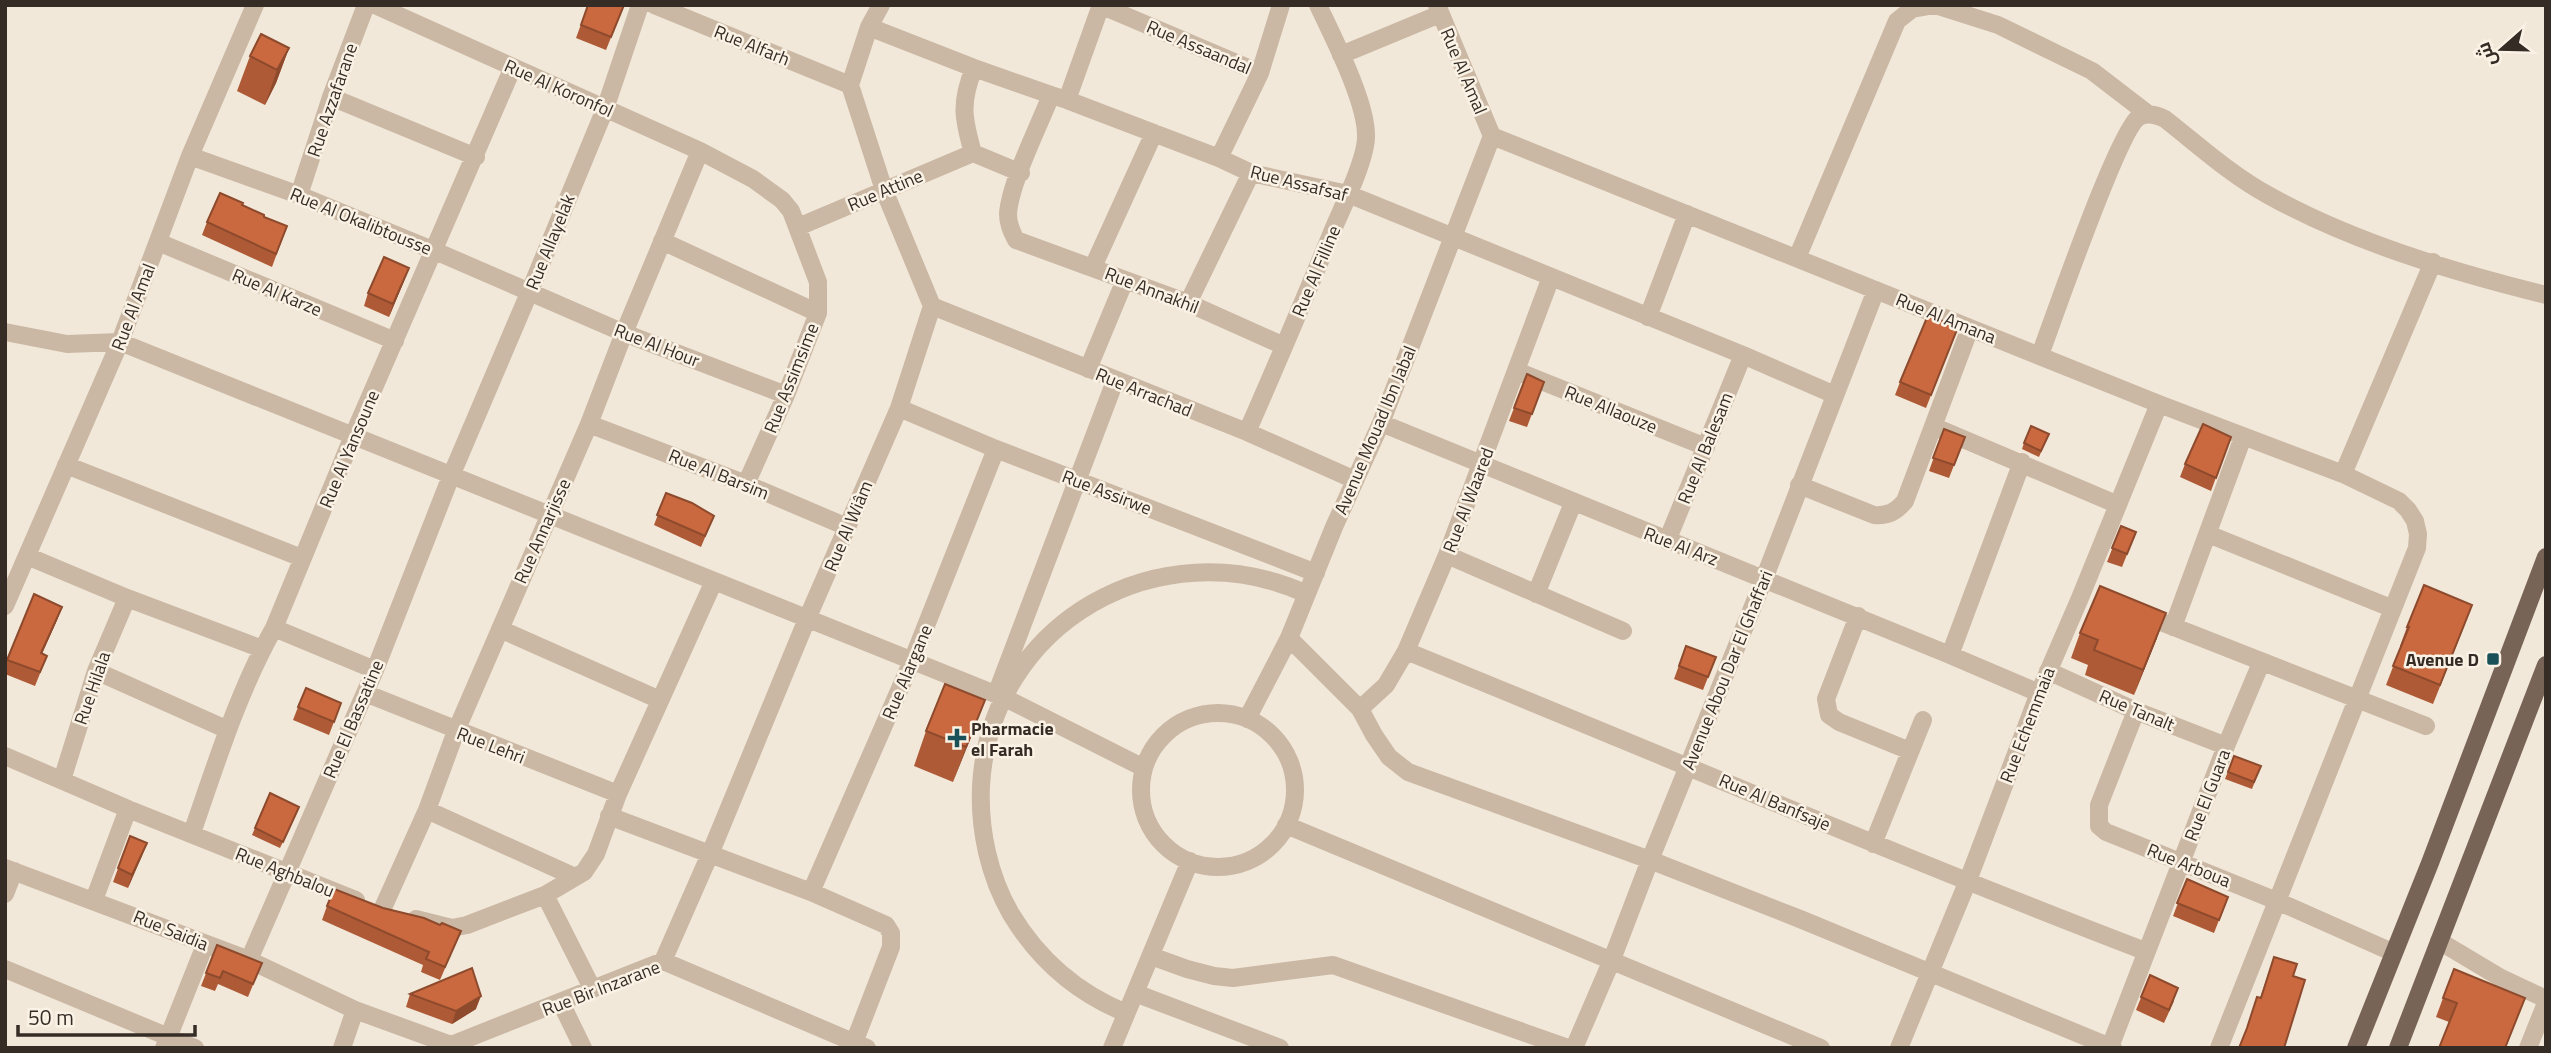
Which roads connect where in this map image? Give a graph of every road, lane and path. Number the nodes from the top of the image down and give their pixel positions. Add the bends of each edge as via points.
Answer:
1 (255, 5) edge
2 (366, 5) edge
3 (374, 5) edge
4 (640, 5) edge
5 (654, 5) edge
6 (881, 5) edge
7 (1101, 5) edge
8 (1281, 5) edge
9 (1318, 5) edge
10 (1935, 5) edge
11 (1438, 10) edge
12 (869, 27) junction
13 (1341, 55) junction
14 (513, 67) junction
15 (974, 68) junction
16 (1260, 73) junction
17 (850, 85) junction
18 (331, 97) junction
19 (1059, 98) junction
20 (605, 109) junction
21 (2148, 114) junction
22 (1154, 133) junction
23 (1492, 136) junction
24 (700, 151) junction
25 (973, 153) junction
26 (190, 156) junction
27 (476, 158) junction
28 (1219, 158) junction
29 (1021, 173) junction
30 (1251, 173) junction
31 (741, 174) joint
32 (884, 190) junction
33 (1348, 194) junction
34 (299, 195) junction
35 (1687, 214) junction
36 (798, 227) junction
37 (1452, 237) junction
38 (158, 242) junction
39 (662, 242) junction
40 (435, 251) junction
41 (1797, 258) junction
42 (2433, 262) junction
43 (1093, 267) junction
44 (1551, 277) junction
45 (1125, 279) junction
46 (1876, 290) junction
47 (529, 293) junction
48 (2546, 295) edge
49 (1188, 303) junction
50 (932, 306) junction
51 (818, 313) junction
52 (1648, 317) junction
53 (1970, 328) junction
54 (5, 332) edge
55 (624, 332) junction
56 (396, 341) junction
57 (120, 342) junction
58 (1284, 346) junction
59 (1743, 355) junction
60 (2040, 355) junction
61 (1088, 369) junction
62 (1516, 370) junction
63 (1115, 381) junction
64 (786, 395) junction
65 (1835, 395) junction
66 (2159, 404) junction
67 (899, 408) junction
68 (1381, 423) junction
69 (589, 424) junction
70 (1933, 426) junction
71 (1247, 432) junction
72 (353, 436) junction
73 (2243, 437) junction
74 (1706, 447) junction
75 (996, 449) junction
76 (2022, 462) junction
77 (66, 465) junction
78 (1481, 465) junction
79 (2343, 474) junction
80 (451, 476) junction
81 (1355, 480) junction
82 (1077, 481) junction
83 (746, 484) junction
84 (1799, 485) junction
85 (1573, 503) junction
86 (2116, 504) junction
87 (549, 515) junction
88 (847, 527) junction
89 (2208, 534) junction
90 (1667, 541) junction
91 (1447, 555) junction
92 (27, 556) junction
93 (2546, 557) edge
94 (302, 558) junction
95 (1316, 573) junction
96 (1764, 579) junction
97 (714, 581) junction
98 (1307, 594) junction
99 (1536, 594) junction
100 (127, 598) junction
101 (5, 606) edge
102 (2121, 607) edge
103 (2392, 608) junction
104 (1858, 615) junction
105 (807, 619) junction
106 (2173, 627) junction
107 (274, 628) junction
108 (500, 629) junction
109 (1623, 631) dead end
110 (1289, 638) junction
111 (262, 649) junction
112 (1406, 650) junction
113 (1950, 655) junction
114 (912, 662) junction
115 (2261, 663) junction
116 (2546, 665) edge
117 (374, 670) junction
118 (96, 671) junction
119 (2048, 671) junction
120 (2039, 692) junction
121 (365, 693) junction
122 (1000, 696) junction
123 (660, 700) junction
124 (2357, 700) junction
125 (1360, 709) junction
126 (2136, 710) junction
127 (1247, 719) junction
128 (1923, 720) dead end
129 (2426, 726) dead end
130 (228, 730) junction
131 (456, 731) junction
132 (2226, 746) junction
133 (1910, 751) junction
134 (5, 755) edge
135 (1689, 766) junction
136 (1144, 768) junction
137 (62, 780) junction
138 (618, 794) junction
139 (128, 809) junction
140 (427, 810) junction
141 (609, 816) junction
142 (1286, 825) junction
143 (192, 833) junction
144 (1873, 844) junction
145 (710, 854) junction
146 (1650, 860) junction
147 (1190, 861) junction
148 (2181, 863) junction
149 (10, 870) edge
150 (286, 873) junction
151 (575, 877) junction
152 (1967, 883) junction
153 (811, 892) junction
154 (5, 894) edge
155 (545, 895) junction
156 (94, 900) junction
157 (2277, 901) junction
158 (382, 911) junction
159 (2439, 941) junction
160 (205, 945) junction
161 (2145, 951) junction
162 (2392, 952) junction
163 (1151, 956) junction
164 (249, 960) junction
165 (663, 961) junction
166 (1611, 962) junction
167 (5, 969) edge
168 (1931, 974) junction
169 (592, 988) junction
170 (1135, 993) junction
171 (2546, 1001) edge
172 (561, 1003) junction
173 (355, 1010) junction
174 (1126, 1013) junction
175 (166, 1042) edge
176 (1247, 1042) edge
177 (451, 1046) edge
178 (858, 1046) edge
179 (2111, 1047) edge
180 (195, 1048) edge
181 (342, 1048) edge
182 (583, 1048) edge
183 (1112, 1048) edge
184 (1280, 1048) edge
185 (1568, 1048) edge
186 (1574, 1048) edge
187 (1821, 1048) edge
188 (1899, 1048) edge
189 (2219, 1048) edge
190 (2356, 1048) edge
191 (2398, 1048) edge
192 (2528, 1048) edge

1 - 26 street, Rue Al Amal
2 - 18 street, Rue Azzafarane
3 - 14 street, Rue Al Koronfol
4 - 20 street, Rue Allayelak
5 - 17 street, Rue Alfarh
6 - 12 street
7 - 16 street, Rue Assaandal
7 - 19 street
8 - 16 street
9 - 13 street, Rue Al Filline
10 - 21 street via 1997,24 2092,71
10 - 41 street via 1912,9 1897,21
11 - 13 street
11 - 23 street, Rue Al Amal
12 - 15 street, Rue Assafsaf
12 - 17 street
13 - 33 street, Rue Al Filline via 1361,107 1366,143
14 - 20 street, Rue Al Koronfol
14 - 27 street, Rue Al Yansoune
15 - 19 street, Rue Assafsaf
15 - 25 street via 963,103
16 - 28 street
17 - 32 street
18 - 27 street
18 - 34 street, Rue Azzafarane
19 - 22 street, Rue Assafsaf
19 - 29 street
20 - 24 street, Rue Al Koronfol
20 - 47 street, Rue Allayelak
21 - 42 street via 2165,119 2267,195 2344,231
21 - 60 street via 2133,122 2117,154
22 - 28 street, Rue Assafsaf
22 - 43 street
23 - 35 street, Rue Al Amana
23 - 37 street, Avenue Mouad Ibn Jabal
24 - 31 street, Rue Al Koronfol
24 - 39 street, Rue Annarjisse
25 - 29 street
25 - 32 street, Rue Attine
26 - 34 street, Rue Al Okalibtousse
26 - 38 street, Rue Al Amal
27 - 40 street, Rue Al Yansoune
28 - 30 street, Rue Assafsaf
29 - 43 street, Rue Annakhil via 1008,216 1016,240
30 - 33 street, Rue Assafsaf
30 - 49 street
31 - 36 street, Rue Assimsime via 782,200
32 - 36 street, Rue Attine
32 - 50 street
33 - 37 street, Rue Assafsaf
33 - 58 street, Rue Al Filline
34 - 40 street, Rue Al Okalibtousse
35 - 41 street, Rue Al Amana
35 - 52 street
36 - 51 street, Rue Assimsime via 818,282
37 - 44 street
37 - 68 street, Avenue Mouad Ibn Jabal
38 - 56 street, Rue Al Karze
38 - 57 street, Rue Al Amal
39 - 51 street
39 - 55 street, Rue Annarjisse
40 - 47 street, Rue Al Okalibtousse
40 - 56 street, Rue Al Yansoune
41 - 46 street, Rue Al Amana
42 - 48 street
42 - 79 street
43 - 45 street, Rue Annakhil
44 - 52 street
44 - 62 street, Rue Al Waared
45 - 49 street, Rue Annakhil
45 - 61 street
46 - 53 street, Rue Al Amana
46 - 65 street, Avenue Abou Dar El Ghaffari
47 - 55 street, Rue Al Hour
47 - 80 street, Rue Allayelak
49 - 58 street, Rue Annakhil
50 - 61 street, Rue Arrachad
50 - 67 street, Rue Al Wiâm
51 - 64 street, Rue Assimsime
52 - 59 street
53 - 60 street, Rue Al Amana
53 - 70 street
54 - 57 street via 67,344
55 - 64 street, Rue Al Hour
55 - 69 street, Rue Annarjisse
56 - 72 street, Rue Al Yansoune
57 - 72 street
57 - 77 street, Rue Al Amal
58 - 71 street, Rue Al Filline
59 - 65 street
59 - 74 street, Rue Al Balesam
60 - 66 street, Rue Al Amana
61 - 63 street, Rue Arrachad
62 - 74 street, Rue Allaouze
62 - 78 street, Rue Al Waared
63 - 71 street, Rue Arrachad
63 - 82 street
64 - 83 street, Rue Assimsime
65 - 84 street, Avenue Abou Dar El Ghaffari
66 - 73 street, Rue Al Amana
66 - 86 street, Rue Echemmaia
67 - 75 street, Rue Assirwe
67 - 88 street, Rue Al Wiâm
68 - 78 street, Rue Al Arz
68 - 81 street, Avenue Mouad Ibn Jabal
69 - 83 street, Rue Al Barsim
69 - 87 street, Rue Annarjisse
70 - 76 street
70 - 84 street via 1905,501 1892,513 1874,515
71 - 81 street, Rue Arrachad
72 - 80 street
72 - 94 street, Rue Al Yansoune
73 - 79 street, Rue Al Amana
73 - 89 street
74 - 90 street, Rue Al Balesam
75 - 82 street, Rue Assirwe
75 - 114 street, Rue Alargane
76 - 86 street
76 - 113 street
77 - 92 street, Rue Al Amal
77 - 94 street
78 - 85 street, Rue Al Arz
78 - 91 street, Rue Al Waared
79 - 103 street, Rue Al Amana via 2399,501 2415,521 2417,548
80 - 87 street
80 - 117 street, Rue El Bassatine
81 - 95 street, Avenue Mouad Ibn Jabal
82 - 95 street, Rue Assirwe
82 - 122 street
83 - 88 street, Rue Al Barsim
84 - 96 street, Avenue Abou Dar El Ghaffari
85 - 90 street, Rue Al Arz
85 - 99 street
86 - 119 street, Rue Echemmaia via 2089,594
87 - 97 street
87 - 108 street, Rue Annarjisse
88 - 105 street, Rue Al Wiâm
89 - 103 street
89 - 106 street
90 - 96 street, Rue Al Arz
91 - 99 street
91 - 112 street, Rue Al Waared
92 - 100 street
92 - 101 street, Rue Al Amal
93 - 162 main road
94 - 107 street, Rue Al Yansoune
95 - 98 street, Avenue Mouad Ibn Jabal
96 - 104 street, Rue Al Arz
96 - 135 street, Avenue Abou Dar El Ghaffari
97 - 105 street
97 - 123 street, Rue Aghbalou
98 - 110 street, Avenue Mouad Ibn Jabal
98 - 122 street via 1264,578 1218,571 1142,581 1099,599 1061,625
99 - 109 street
100 - 111 street
100 - 118 street, Rue Hilala
102 - 106 street
103 - 124 street
104 - 113 street, Rue Al Arz
104 - 133 street via 1826,699 1829,715
105 - 114 street
105 - 145 street, Rue Al Wiâm
106 - 115 street
107 - 111 street, Rue Al Yansoune
107 - 117 street
108 - 123 street
108 - 131 street, Rue Annarjisse
110 - 125 street
110 - 127 street, Avenue Mouad Ibn Jabal
111 - 130 street, Rue Al Yansoune
112 - 125 street, Rue Al Waared via 1386,685
112 - 135 street, Rue Al Banfsaje
113 - 120 street, Rue Al Arz
114 - 122 street
114 - 153 street, Rue Alargane
115 - 124 street
115 - 132 street, Rue El Guara
116 - 159 main road
117 - 121 street, Rue El Bassatine
118 - 130 street
118 - 137 street, Rue Hilala
119 - 120 street, Rue Echemmaia
119 - 126 street, Rue Tanalt
120 - 152 street, Rue Echemmaia
121 - 131 street, Rue Lehri
121 - 150 street, Rue El Bassatine
122 - 136 street
122 - 174 street via 985,753 981,796 986,847 996,882 1016,921 1042,956 1087,993
123 - 138 street, Rue Aghbalou
124 - 129 street
124 - 157 street
125 - 146 street via 1389,757 1408,772
126 - 132 street, Rue Tanalt
126 - 148 street, Rue Arboua via 2099,805 2099,826
127 - 136 street via 1216,713 1185,720 1160,740
127 - 142 street via 1273,736 1290,763 1294,795
128 - 133 street
130 - 143 street, Rue Al Yansoune
131 - 138 street, Rue Lehri
131 - 140 street, Rue Annarjisse
132 - 148 street, Rue El Guara
133 - 144 street
134 - 137 street, Rue Aghbalou
135 - 144 street, Rue Al Banfsaje
135 - 146 street, Avenue Abou Dar El Ghaffari
136 - 147 street via 1141,793 1149,824 1164,844
137 - 139 street, Rue Aghbalou
138 - 141 street, Rue Aghbalou
139 - 143 street, Rue Aghbalou
139 - 156 street
140 - 151 street
140 - 158 street, Rue Annarjisse
141 - 145 street
141 - 151 street, Rue Aghbalou via 593,861
142 - 147 street via 1271,845 1245,862 1214,867
142 - 166 street
143 - 150 street, Rue Aghbalou
144 - 152 street, Rue Al Banfsaje
145 - 153 street
145 - 165 street, Rue Al Wiâm
146 - 166 street, Avenue Abou Dar El Ghaffari
146 - 168 street
147 - 163 street
148 - 157 street, Rue Arboua
148 - 161 street, Rue El Guara
149 - 154 street
149 - 156 street, Rue Saidia
150 - 158 street, Rue Aghbalou
150 - 164 street, Rue El Bassatine
151 - 155 street, Rue Aghbalou
152 - 161 street, Rue Al Banfsaje
152 - 168 street, Rue Echemmaia
153 - 178 street via 872,917 891,933 891,947
155 - 158 street, Rue Aghbalou via 452,928
155 - 169 street
156 - 160 street, Rue Saidia
157 - 162 street, Rue Arboua
157 - 189 street
159 - 171 street
159 - 191 main road
160 - 164 street, Rue Saidia
160 - 175 street
161 - 179 street, Rue El Guara
162 - 190 main road
163 - 170 street
163 - 185 street via 1233,978 1333,965
164 - 173 street, Rue Saidia
165 - 169 street, Rue Bir Inzarane
165 - 178 street, Rue Bir Inzarane
166 - 186 street, Avenue Abou Dar El Ghaffari
166 - 187 street
167 - 175 street
168 - 179 street
168 - 188 street, Rue Echemmaia
169 - 172 street, Rue Bir Inzarane
170 - 174 street
170 - 176 street
171 - 192 street
172 - 177 street, Rue Bir Inzarane
172 - 182 street
173 - 177 street, Rue Saidia
173 - 181 street
174 - 183 street
175 - 180 street
176 - 184 street

